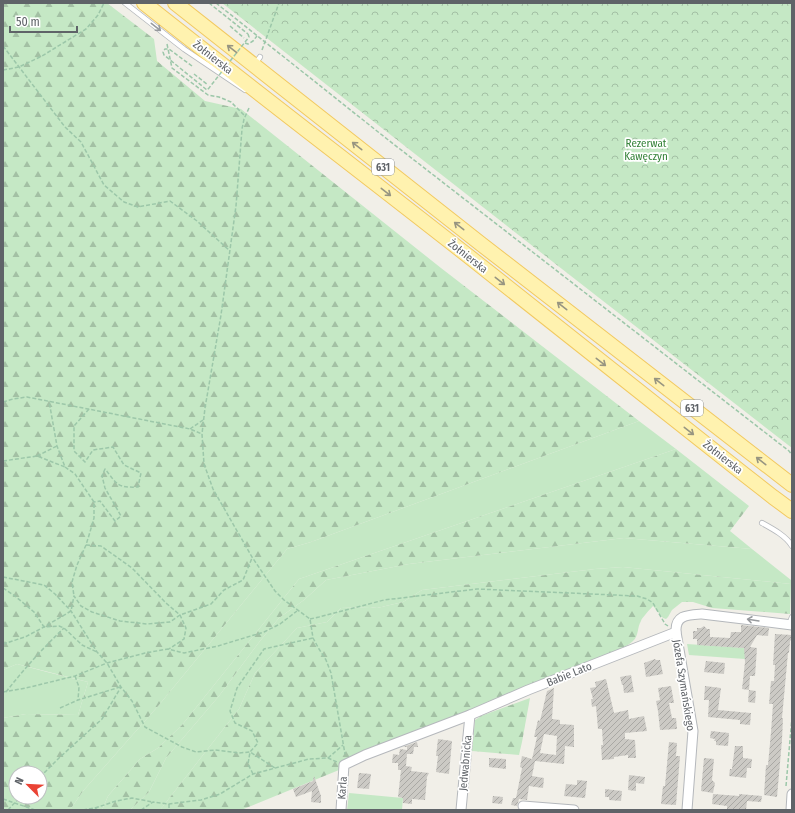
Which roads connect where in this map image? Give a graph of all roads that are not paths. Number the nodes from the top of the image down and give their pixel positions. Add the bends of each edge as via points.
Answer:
1 (125, 3) edge
2 (144, 3) edge
3 (175, 3) edge
4 (248, 92) dead end
5 (254, 96) dead end
6 (300, 125) junction
7 (792, 485) edge
8 (792, 511) edge
9 (762, 523) dead end
10 (792, 546) edge
11 (791, 622) edge
12 (676, 632) junction
13 (470, 715) junction
14 (344, 765) joint
15 (789, 792) edge
16 (523, 806) dead end
17 (341, 810) edge
18 (461, 810) edge
19 (574, 810) edge
20 (687, 810) edge
21 (791, 810) edge

1 -> 4 lane via 184,49
2 - 6 main road, Żołnierska / 631
7 -> 3 main road, Żołnierska / 631 via 257,62
5 - 6 lane
6 -> 8 main road, Żołnierska / 631
9 - 10 lane via 787,539
11 -> 12 street via 692,614 679,619
12 - 13 street, Babie Lato
12 - 20 street, Józefa Szymańskiego via 693,731
13 - 14 street, Babie Lato
13 - 18 street, Jedwabnicka
14 - 17 street, Karla
15 - 21 street
16 - 19 street

